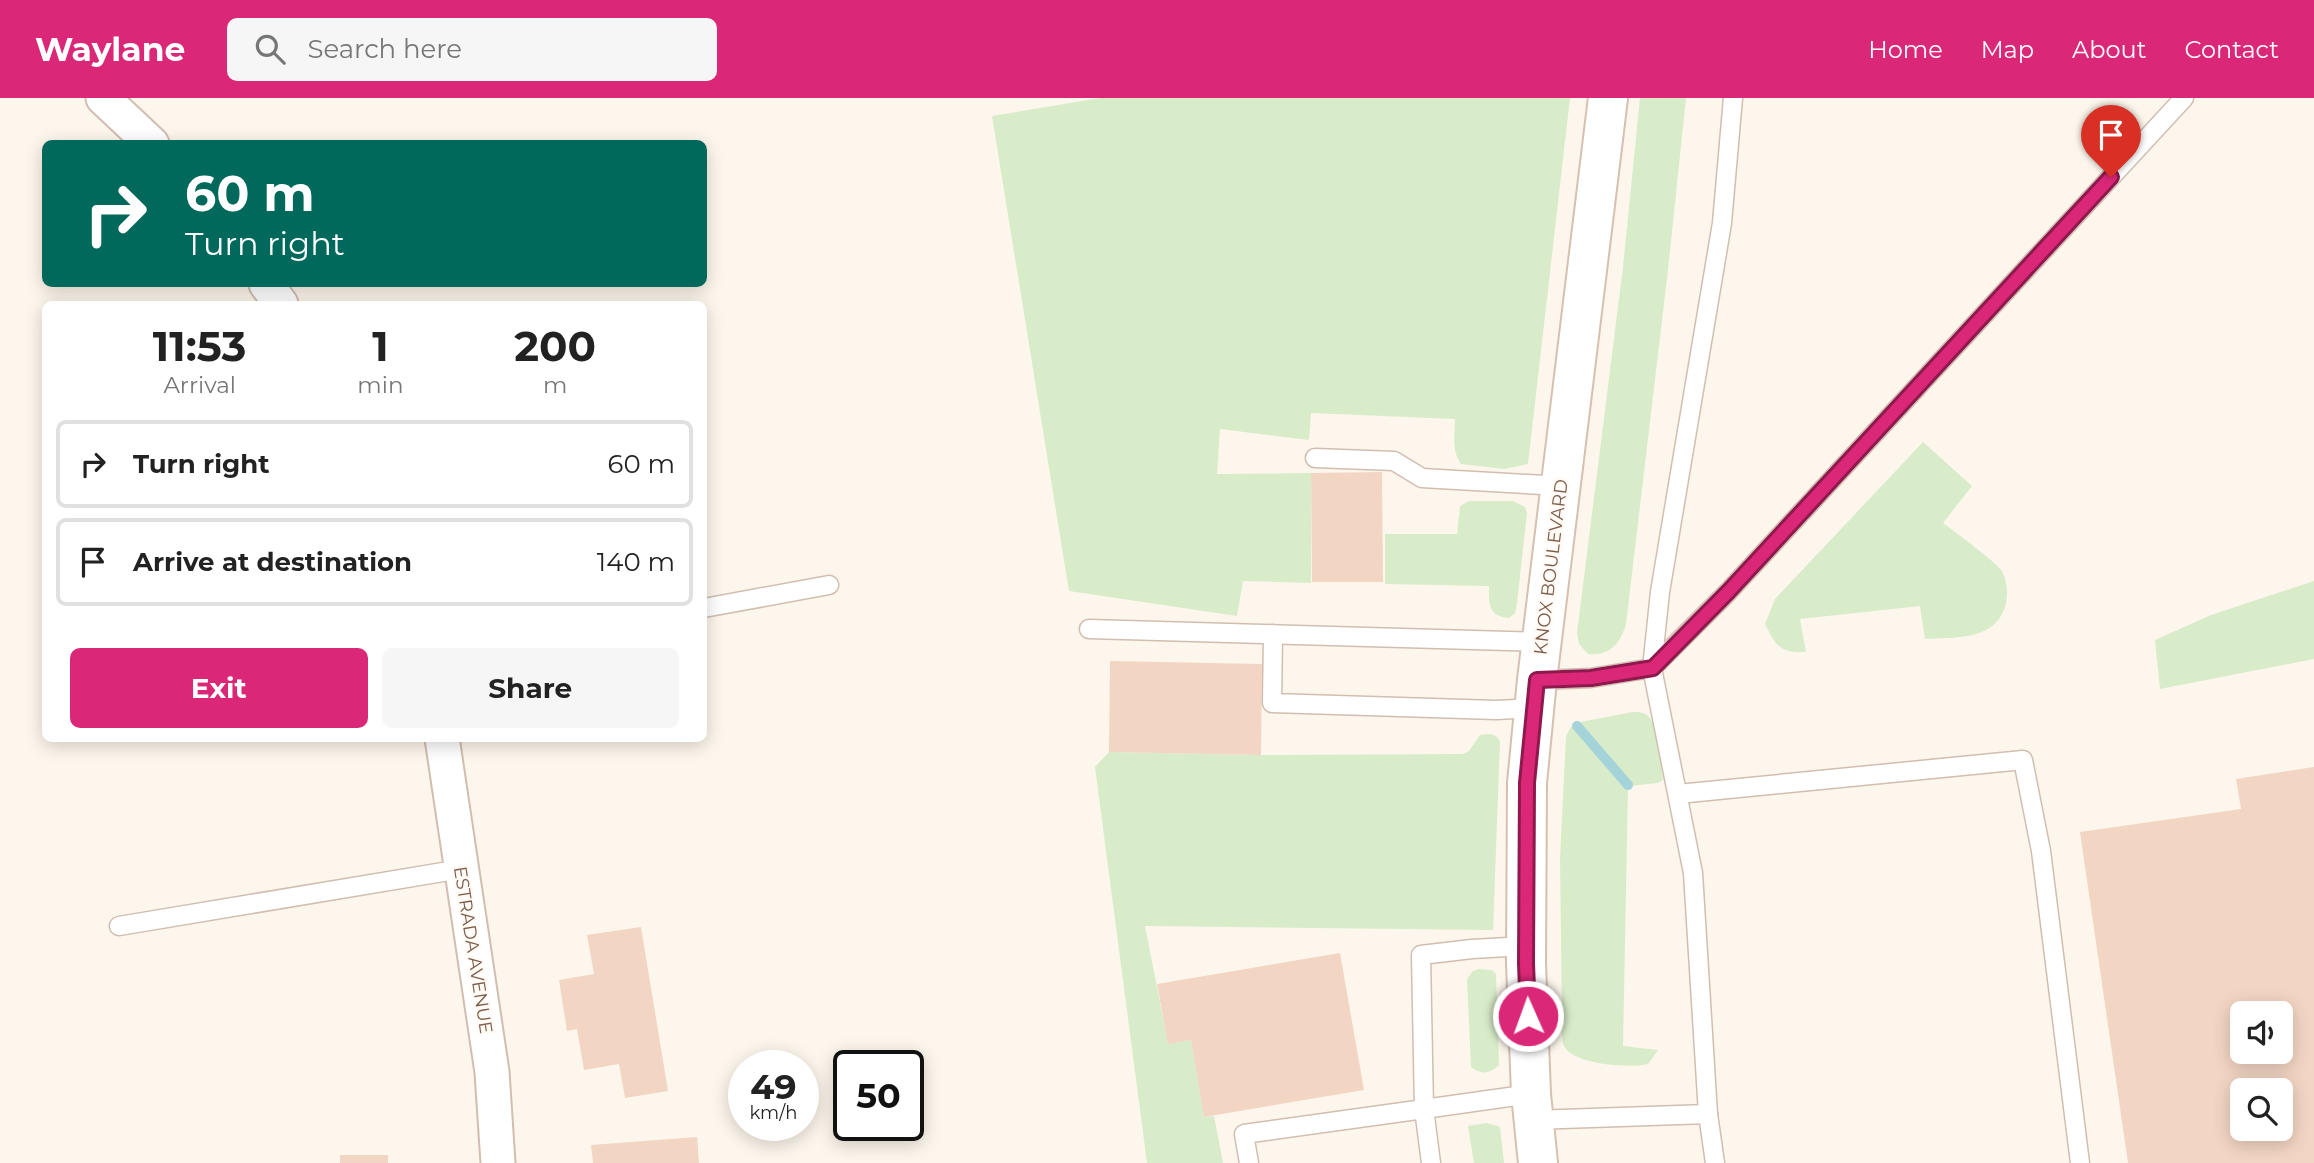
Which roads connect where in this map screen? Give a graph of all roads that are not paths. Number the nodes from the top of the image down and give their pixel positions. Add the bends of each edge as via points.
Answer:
1 (103, 98) edge
2 (1608, 98) edge
3 (1732, 98) edge
4 (2184, 98) edge
5 (148, 140) edge
6 (1315, 458) dead end
7 (1561, 486) junction
8 (829, 586) dead end
9 (707, 607) edge
10 (1088, 629) dead end
11 (1273, 634) junction
12 (1542, 642) junction
13 (1653, 668) junction
14 (1536, 694) junction
15 (443, 742) edge
16 (1678, 794) junction
17 (461, 869) junction
18 (119, 926) dead end
19 (1526, 946) junction
20 (1532, 1107) junction
21 (1424, 1110) junction
22 (1708, 1114) junction
23 (498, 1163) edge
24 (1249, 1163) edge
25 (1431, 1163) edge
26 (1538, 1163) edge
27 (1716, 1163) edge
28 (2080, 1163) edge

1 - 5 street
2 - 7 main road, KNOX BOULEVARD
3 - 13 lane via 1722,223 1660,592
4 - 13 lane
6 - 7 lane via 1394,461 1422,478
7 - 12 main road, KNOX BOULEVARD
8 - 9 lane
10 - 11 lane
11 - 12 lane
11 - 14 lane via 1272,703 1496,710
12 - 14 main road, KNOX BOULEVARD
13 - 14 lane via 1591,678
13 - 16 lane
14 - 19 main road, KNOX BOULEVARD via 1527,783
15 - 17 street, ESTRADA AVENUE
16 - 22 lane via 1693,873
16 - 28 lane via 2023,760 2040,851
17 - 18 lane
17 - 23 street, ESTRADA AVENUE via 492,1072
19 - 20 main road, KNOX BOULEVARD
19 - 21 lane via 1421,955
20 - 21 lane
20 - 22 lane
20 - 26 main road, KNOX BOULEVARD
21 - 24 lane via 1244,1134
21 - 25 lane
22 - 27 lane

